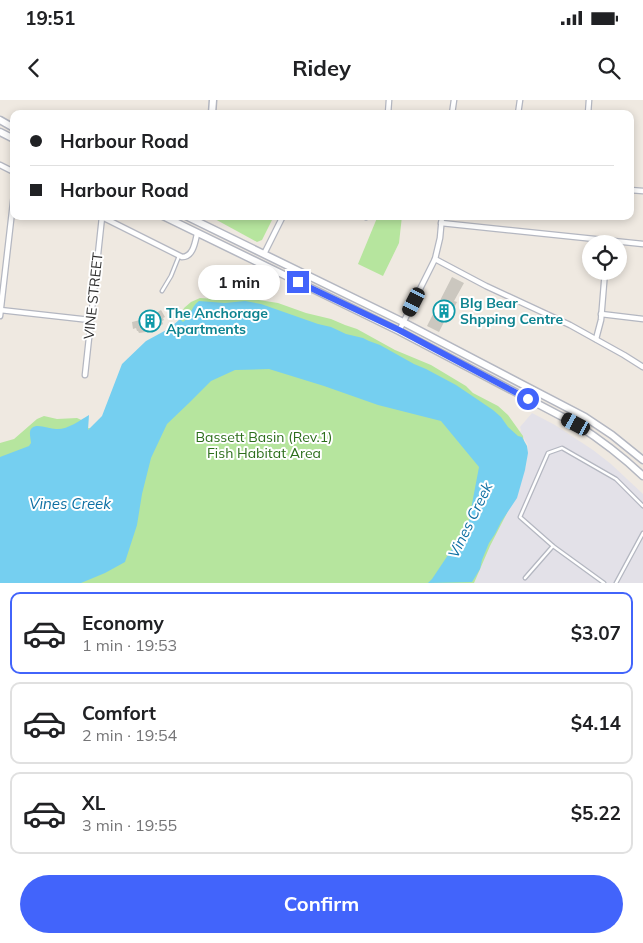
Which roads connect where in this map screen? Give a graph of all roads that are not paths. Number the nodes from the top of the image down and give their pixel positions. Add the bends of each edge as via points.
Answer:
1 (11, 220) edge
2 (101, 220) edge
3 (107, 220) edge
4 (171, 220) edge
5 (200, 220) edge
6 (202, 220) edge
7 (281, 220) edge
8 (441, 222) joint
9 (197, 234) junction
10 (582, 239) edge
11 (627, 243) edge
12 (643, 244) edge
13 (264, 254) junction
14 (179, 256) junction
15 (435, 259) junction
16 (604, 280) edge
17 (162, 291) dead end
18 (0, 310) edge
19 (601, 314) junction
20 (0, 316) edge
21 (643, 319) edge
22 (90, 320) junction
23 (403, 322) junction
24 (399, 330) junction
25 (596, 339) junction
26 (643, 367) edge
27 (84, 375) dead end
28 (643, 460) edge
29 (643, 476) edge
30 (643, 506) edge
31 (643, 533) edge
32 (552, 546) junction
33 (526, 578) dead end
34 (604, 583) edge
35 (616, 583) edge

1 - 18 street
2 - 22 street, VINE STREET
3 - 14 street
4 - 9 main road
5 - 9 main road
6 - 13 main road
7 - 13 street
8 - 10 street
8 - 15 street
9 - 14 street via 190,254 185,258
9 - 24 main road
11 - 12 street
13 - 23 main road
14 - 17 lane
15 - 23 street
15 - 25 street
16 - 19 street
18 - 20 street
18 - 22 street
19 - 21 street
19 - 25 street
22 - 27 street, VINE STREET
23 - 24 street
23 - 28 main road via 585,417
24 - 29 main road via 576,424
25 - 26 street
30 - 32 lane via 616,479 562,448 548,453 520,517
31 - 35 lane
32 - 33 lane
32 - 34 lane

